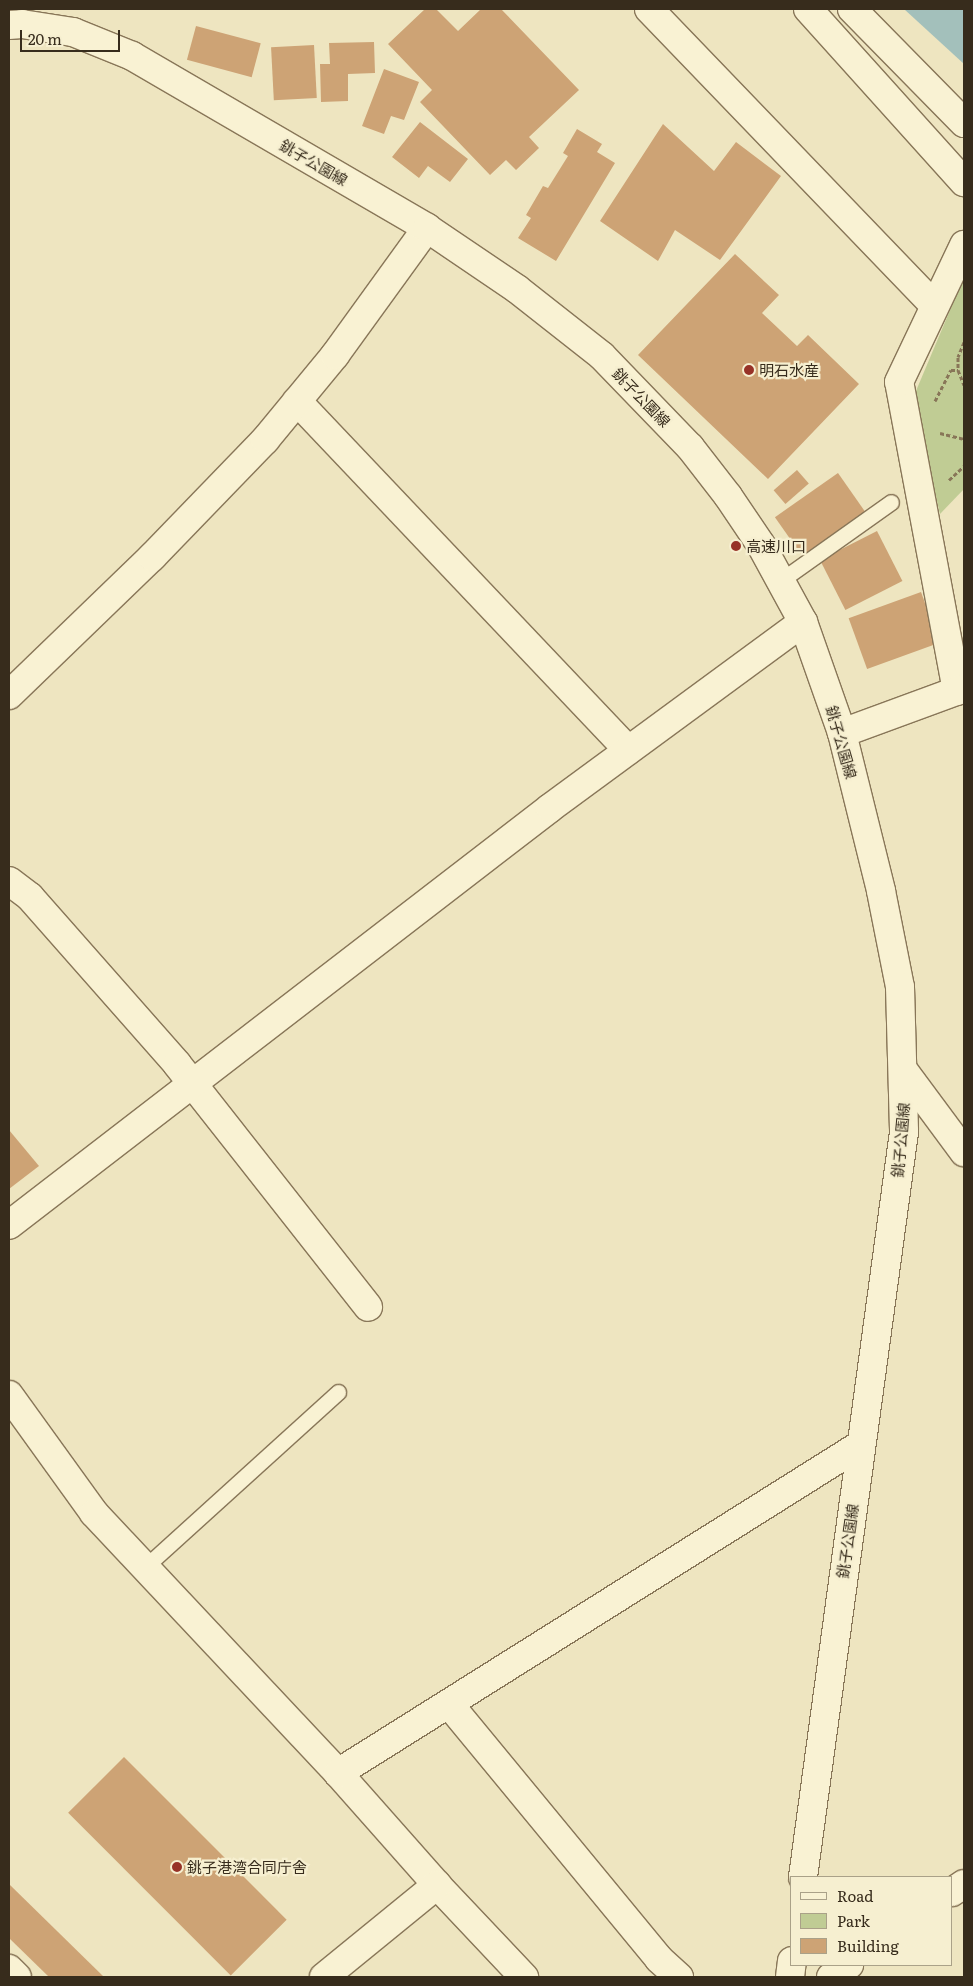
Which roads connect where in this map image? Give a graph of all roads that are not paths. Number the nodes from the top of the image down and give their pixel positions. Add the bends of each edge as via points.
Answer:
1 (649, 9) edge
2 (808, 9) edge
3 (852, 9) edge
4 (21, 19) edge
5 (964, 123) edge
6 (964, 182) edge
7 (427, 228) junction
8 (964, 245) edge
9 (934, 306) junction
10 (297, 401) junction
11 (891, 502) dead end
12 (780, 581) junction
13 (803, 622) junction
14 (961, 690) edge
15 (9, 695) edge
16 (842, 733) junction
17 (628, 750) junction
18 (9, 880) edge
19 (904, 1071) junction
20 (191, 1083) junction
21 (964, 1152) edge
22 (9, 1226) edge
23 (368, 1307) dead end
24 (338, 1392) dead end
25 (9, 1395) edge
26 (860, 1445) junction
27 (144, 1568) junction
28 (449, 1704) junction
29 (338, 1773) junction
30 (803, 1876) edge
31 (964, 1884) edge
32 (437, 1885) junction
33 (953, 1891) edge
34 (848, 1966) edge
35 (9, 1968) edge
36 (17, 1977) edge
37 (324, 1977) edge
38 (524, 1977) edge
39 (679, 1977) edge
40 (831, 1977) edge

1 - 9 street
2 - 6 street
3 - 5 street
4 - 7 street, 銚子公園線 via 73,32 132,56
7 - 10 street via 335,355
7 - 12 street, 銚子公園線 via 517,289 602,356 643,396 690,447 728,496
8 - 9 street
9 - 14 street via 900,382
10 - 15 street via 265,440 152,557
10 - 17 street
11 - 12 lane
12 - 13 street, 銚子公園線
13 - 16 street, 銚子公園線
13 - 17 street
14 - 16 street
16 - 19 street, 銚子公園線 via 881,891 900,987
17 - 20 street
18 - 20 street via 30,897 178,1064
19 - 21 street
19 - 26 street, 銚子公園線 via 904,1132
20 - 22 street
20 - 23 street
24 - 27 lane
25 - 27 street via 94,1513
26 - 28 street
26 - 30 street, 銚子公園線
27 - 29 street
28 - 29 street
28 - 39 street via 659,1959
29 - 32 street
31 - 33 street
32 - 37 street
32 - 38 street
34 - 40 street
35 - 36 street

